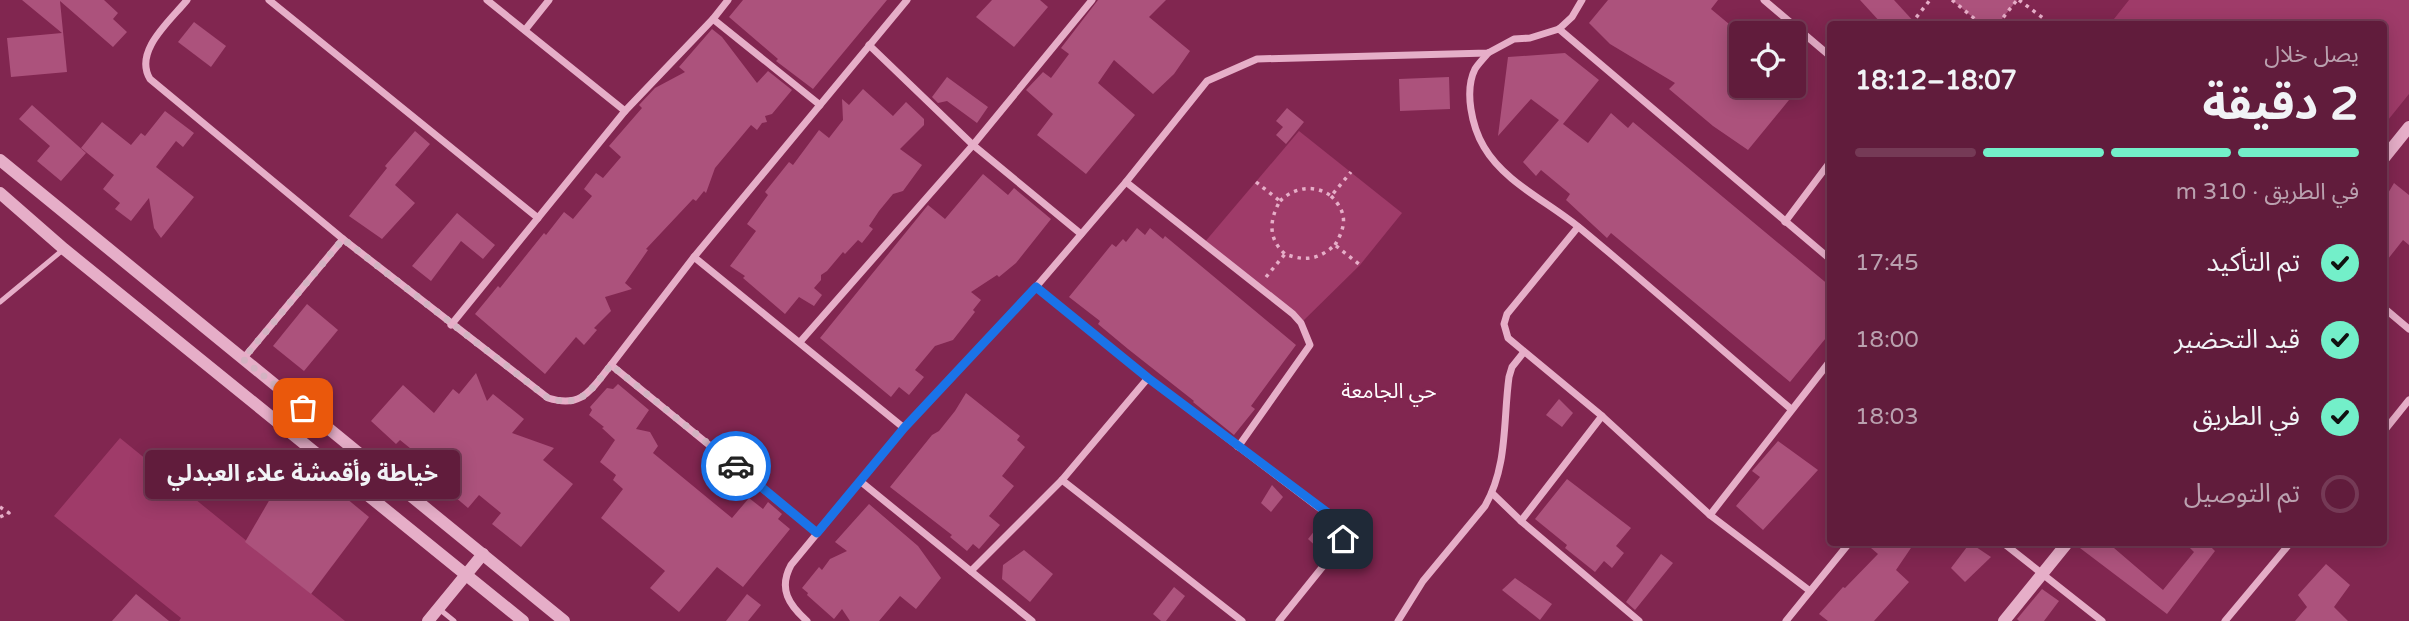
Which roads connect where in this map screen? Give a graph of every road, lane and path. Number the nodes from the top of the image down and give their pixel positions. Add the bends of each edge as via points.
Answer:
1 (187, 0) edge
2 (270, 0) edge
3 (486, 0) edge
4 (549, 0) edge
5 (728, 0) edge
6 (907, 0) edge
7 (1092, 0) edge
8 (1582, 0) edge
9 (1764, 0) edge
10 (1930, 0) edge
11 (1952, 0) edge
12 (2018, 0) edge
13 (713, 19) junction
14 (1912, 21) edge
15 (1977, 21) edge
16 (2000, 21) edge
17 (2047, 21) edge
18 (1559, 29) junction
19 (525, 30) junction
20 (869, 45) junction
21 (1488, 53) junction
22 (1827, 53) edge
23 (820, 105) junction
24 (625, 111) junction
25 (2409, 127) edge
26 (973, 145) junction
27 (2387, 154) edge
28 (0, 160) edge
29 (1827, 166) edge
30 (1351, 172) dead end
31 (1126, 182) junction
32 (1256, 182) dead end
33 (0, 193) edge
34 (1331, 196) junction
35 (1280, 201) junction
36 (538, 218) junction
37 (1785, 222) junction
38 (1578, 227) junction
39 (1081, 234) junction
40 (343, 239) junction
41 (1335, 245) junction
42 (64, 249) junction
43 (1285, 254) junction
44 (694, 257) junction
45 (1827, 257) edge
46 (1360, 265) dead end
47 (1259, 286) junction
48 (1036, 287) junction
49 (0, 302) edge
50 (2387, 311) edge
51 (451, 325) junction
52 (2409, 329) edge
53 (800, 342) junction
54 (1524, 352) junction
55 (243, 359) junction
56 (611, 365) junction
57 (1827, 365) edge
58 (1148, 378) junction
59 (2409, 400) edge
60 (1791, 409) junction
61 (1602, 416) junction
62 (2387, 427) edge
63 (904, 428) junction
64 (1238, 447) junction
65 (1062, 480) junction
66 (860, 481) junction
67 (1492, 493) junction
68 (0, 507) edge
69 (1710, 516) junction
70 (0, 517) edge
71 (1521, 521) junction
72 (817, 533) junction
73 (1847, 546) edge
74 (2007, 546) edge
75 (2065, 546) edge
76 (2288, 546) edge
77 (483, 554) junction
78 (971, 571) junction
79 (2042, 574) junction
80 (466, 575) junction
81 (1810, 591) junction
82 (438, 608) junction
83 (428, 621) edge
84 (454, 621) edge
85 (523, 621) edge
86 (564, 621) edge
87 (807, 621) edge
88 (1032, 621) edge
89 (1242, 621) edge
90 (1279, 621) edge
91 (1398, 621) edge
92 (1639, 621) edge
93 (1786, 621) edge
94 (2004, 621) edge
95 (2102, 621) edge
96 (2225, 621) edge

1 - 40 street via 153,41 145,72
2 - 36 street
3 - 19 street
4 - 19 street
5 - 13 street
6 - 20 street
7 - 26 street
8 - 18 street
9 - 22 street
10 - 14 path
11 - 15 path
12 - 16 path
12 - 17 path
13 - 23 street
13 - 24 street
18 - 21 street via 1514,39
18 - 37 street
19 - 24 street
20 - 23 street
20 - 26 street
21 - 31 street via 1257,59 1207,81
21 - 38 street via 1474,70 1471,89 1475,127 1483,145 1507,174
23 - 44 street
24 - 36 street
25 - 27 street
26 - 39 street
26 - 53 street
28 - 55 street
29 - 37 street
30 - 34 path
31 - 39 street
31 - 47 street
32 - 35 path
33 - 42 street
34 - 35 path via 1300,189
34 - 41 path via 1344,218
35 - 43 path via 1271,231
36 - 51 street
37 - 45 street
38 - 54 street via 1507,314 1506,333
38 - 60 street
39 - 48 street
40 - 51 street
40 - 55 street
41 - 43 path via 1308,260
41 - 46 path
42 - 49 lane
42 - 80 street
43 - 47 path
44 - 53 street
44 - 56 street
47 - 64 street via 1297,318 1310,345
48 - 58 street
48 - 63 street
50 - 52 street
51 - 56 street via 561,403 586,396
53 - 63 street
54 - 61 street
54 - 67 street via 1509,377 1502,459
55 - 77 street
56 - 72 street
57 - 60 street
58 - 64 street
58 - 65 street
59 - 62 street
60 - 69 street
61 - 69 street
61 - 71 street
63 - 66 street
64 - 90 street via 1342,528 1342,544
65 - 78 street
65 - 89 street
66 - 72 street
66 - 78 street
67 - 71 street
67 - 91 street via 1414,593
68 - 70 path via 9,513
69 - 81 street
71 - 92 street
72 - 87 street via 790,565 785,581 790,605
73 - 81 street
74 - 79 street
75 - 79 street
76 - 96 street
77 - 80 street
77 - 86 street
78 - 88 street
79 - 94 street
79 - 95 street
80 - 82 street
80 - 85 street
81 - 93 street
82 - 83 street
82 - 84 lane

